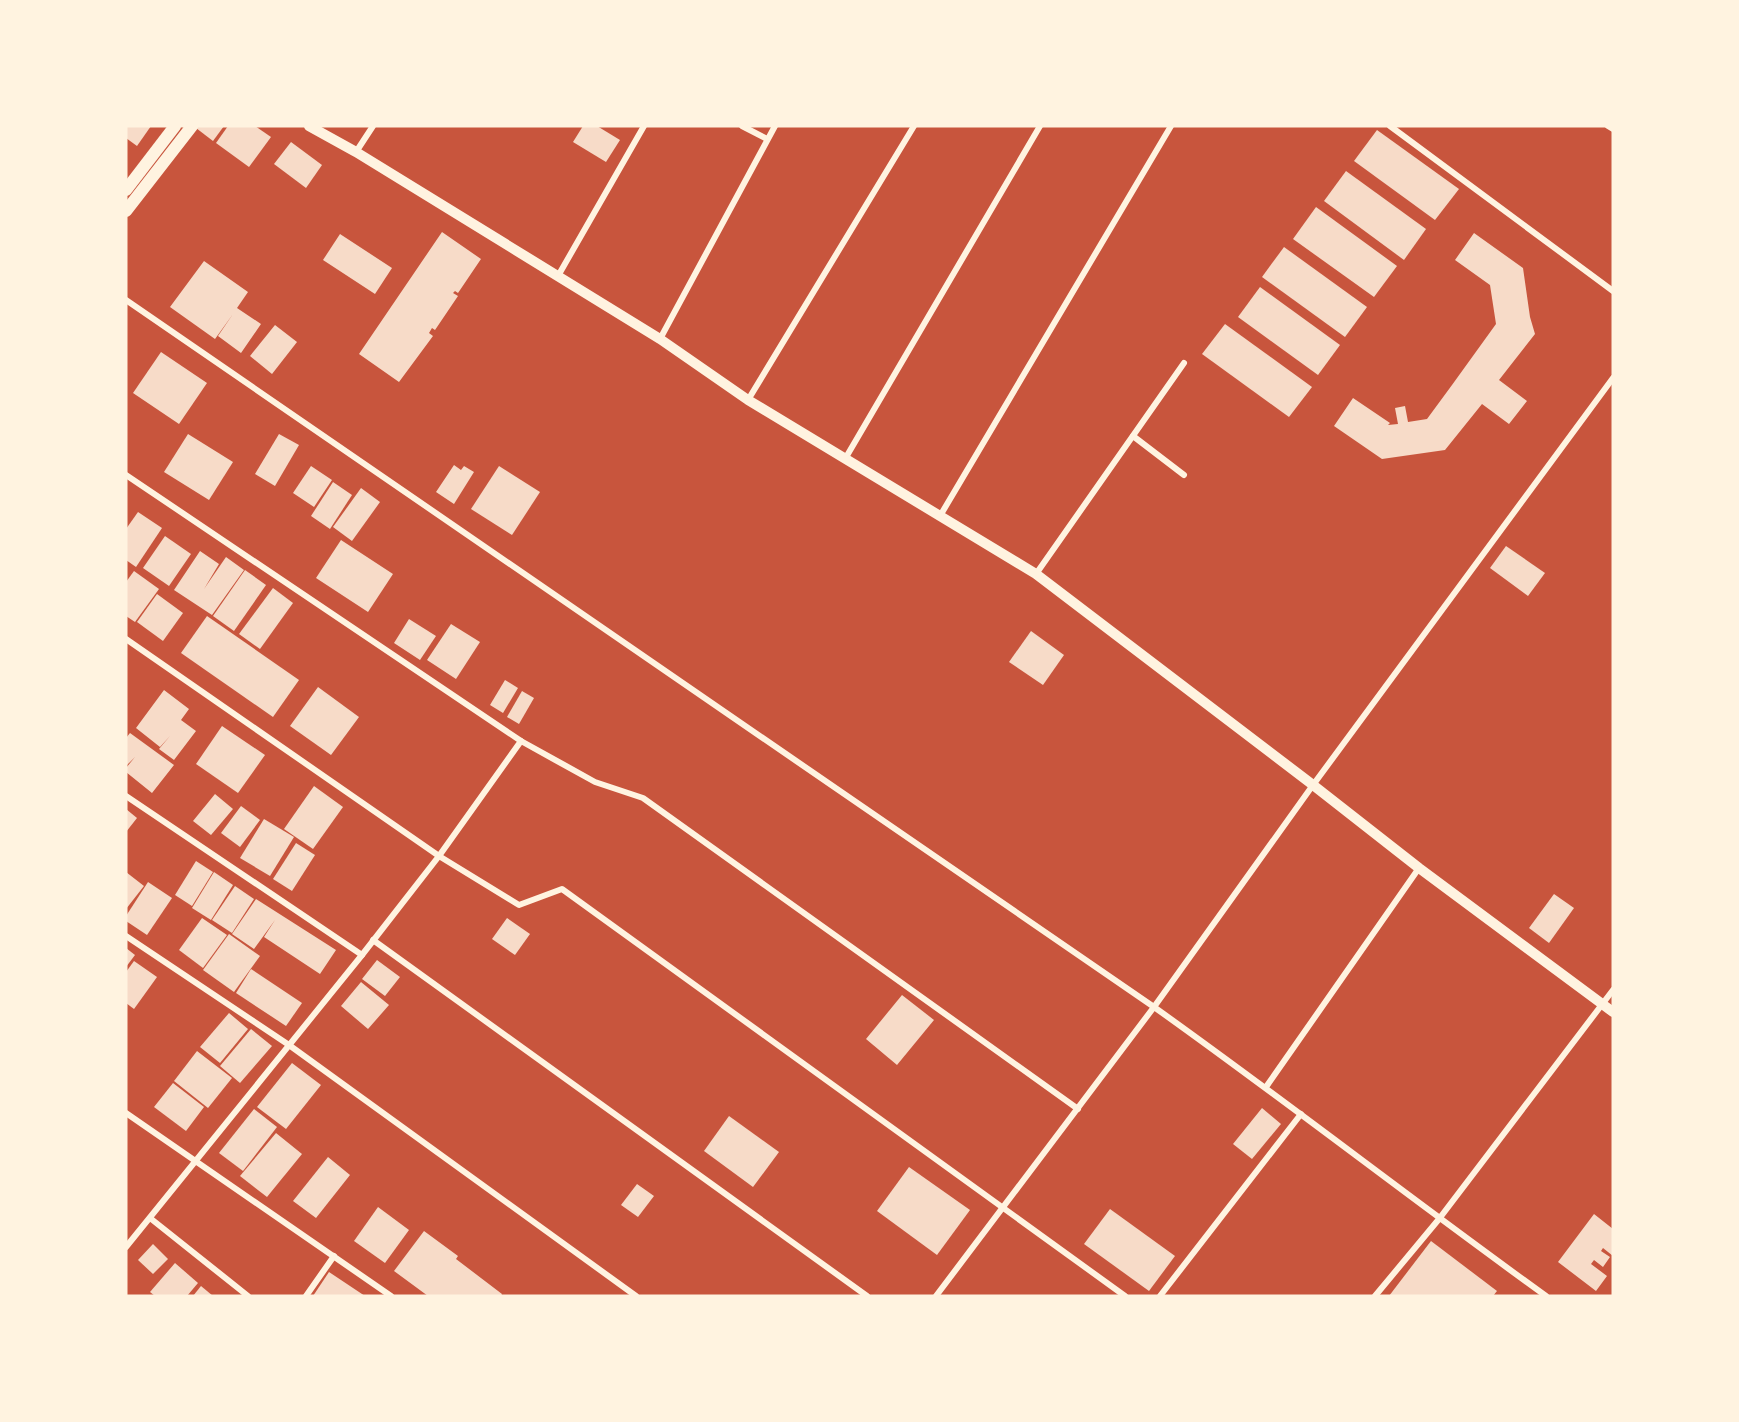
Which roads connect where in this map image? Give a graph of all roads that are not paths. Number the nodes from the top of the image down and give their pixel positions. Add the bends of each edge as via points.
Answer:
1 (175, 126) edge
2 (192, 126) edge
3 (309, 126) edge
4 (373, 126) edge
5 (644, 126) edge
6 (742, 126) edge
7 (775, 126) edge
8 (914, 126) edge
9 (1040, 126) edge
10 (1171, 126) edge
11 (1390, 126) edge
12 (1608, 126) edge
13 (1613, 129) edge
14 (767, 140) junction
15 (356, 152) junction
16 (126, 190) edge
17 (126, 212) edge
18 (558, 276) junction
19 (1613, 291) edge
20 (126, 300) edge
21 (660, 339) junction
22 (1184, 363) dead end
23 (1613, 378) edge
24 (748, 400) junction
25 (1133, 436) junction
26 (845, 459) junction
27 (126, 475) edge
28 (1184, 475) dead end
29 (940, 516) junction
30 (1036, 574) junction
31 (126, 639) edge
32 (521, 741) junction
33 (1314, 785) junction
34 (126, 796) edge
35 (439, 855) junction
36 (1419, 868) junction
37 (126, 936) edge
38 (373, 940) junction
39 (362, 955) junction
40 (1613, 990) edge
41 (1602, 1005) junction
42 (1154, 1007) junction
43 (1613, 1012) edge
44 (289, 1045) junction
45 (1266, 1087) junction
46 (1078, 1108) junction
47 (126, 1113) edge
48 (1302, 1114) junction
49 (197, 1160) junction
50 (1003, 1208) junction
51 (150, 1218) junction
52 (1439, 1219) junction
53 (126, 1247) edge
54 (334, 1256) junction
55 (248, 1296) edge
56 (306, 1296) edge
57 (391, 1296) edge
58 (636, 1296) edge
59 (867, 1296) edge
60 (936, 1296) edge
61 (1125, 1296) edge
62 (1160, 1296) edge
63 (1375, 1296) edge
64 (1545, 1296) edge

1 - 16 main road
2 - 17 main road
3 - 15 street
4 - 15 street
5 - 18 street
6 - 14 street
7 - 14 street
8 - 24 street
9 - 26 street
10 - 29 street
11 - 19 street
12 - 13 street
14 - 21 street
15 - 18 street
18 - 21 street
20 - 42 street
21 - 24 street
22 - 25 street
23 - 33 street
24 - 26 street
25 - 28 street
25 - 30 street
26 - 29 street
27 - 32 street
29 - 30 street
30 - 33 street
31 - 35 street
32 - 35 street
32 - 46 street via 596,782 643,798
33 - 36 street
33 - 42 street
34 - 39 street
35 - 38 street
35 - 50 street via 519,905 562,889
36 - 41 street
36 - 45 street
37 - 44 street
38 - 39 street
38 - 59 street
39 - 44 street
40 - 41 street
41 - 43 street
41 - 52 street
42 - 45 street
42 - 46 street
44 - 49 street
44 - 58 street
45 - 48 street
46 - 50 street
47 - 49 street
48 - 52 street
48 - 62 street
49 - 51 street
49 - 54 street
50 - 60 street
50 - 61 street
51 - 53 street
51 - 55 street
52 - 63 street
52 - 64 street
54 - 56 street
54 - 57 street

